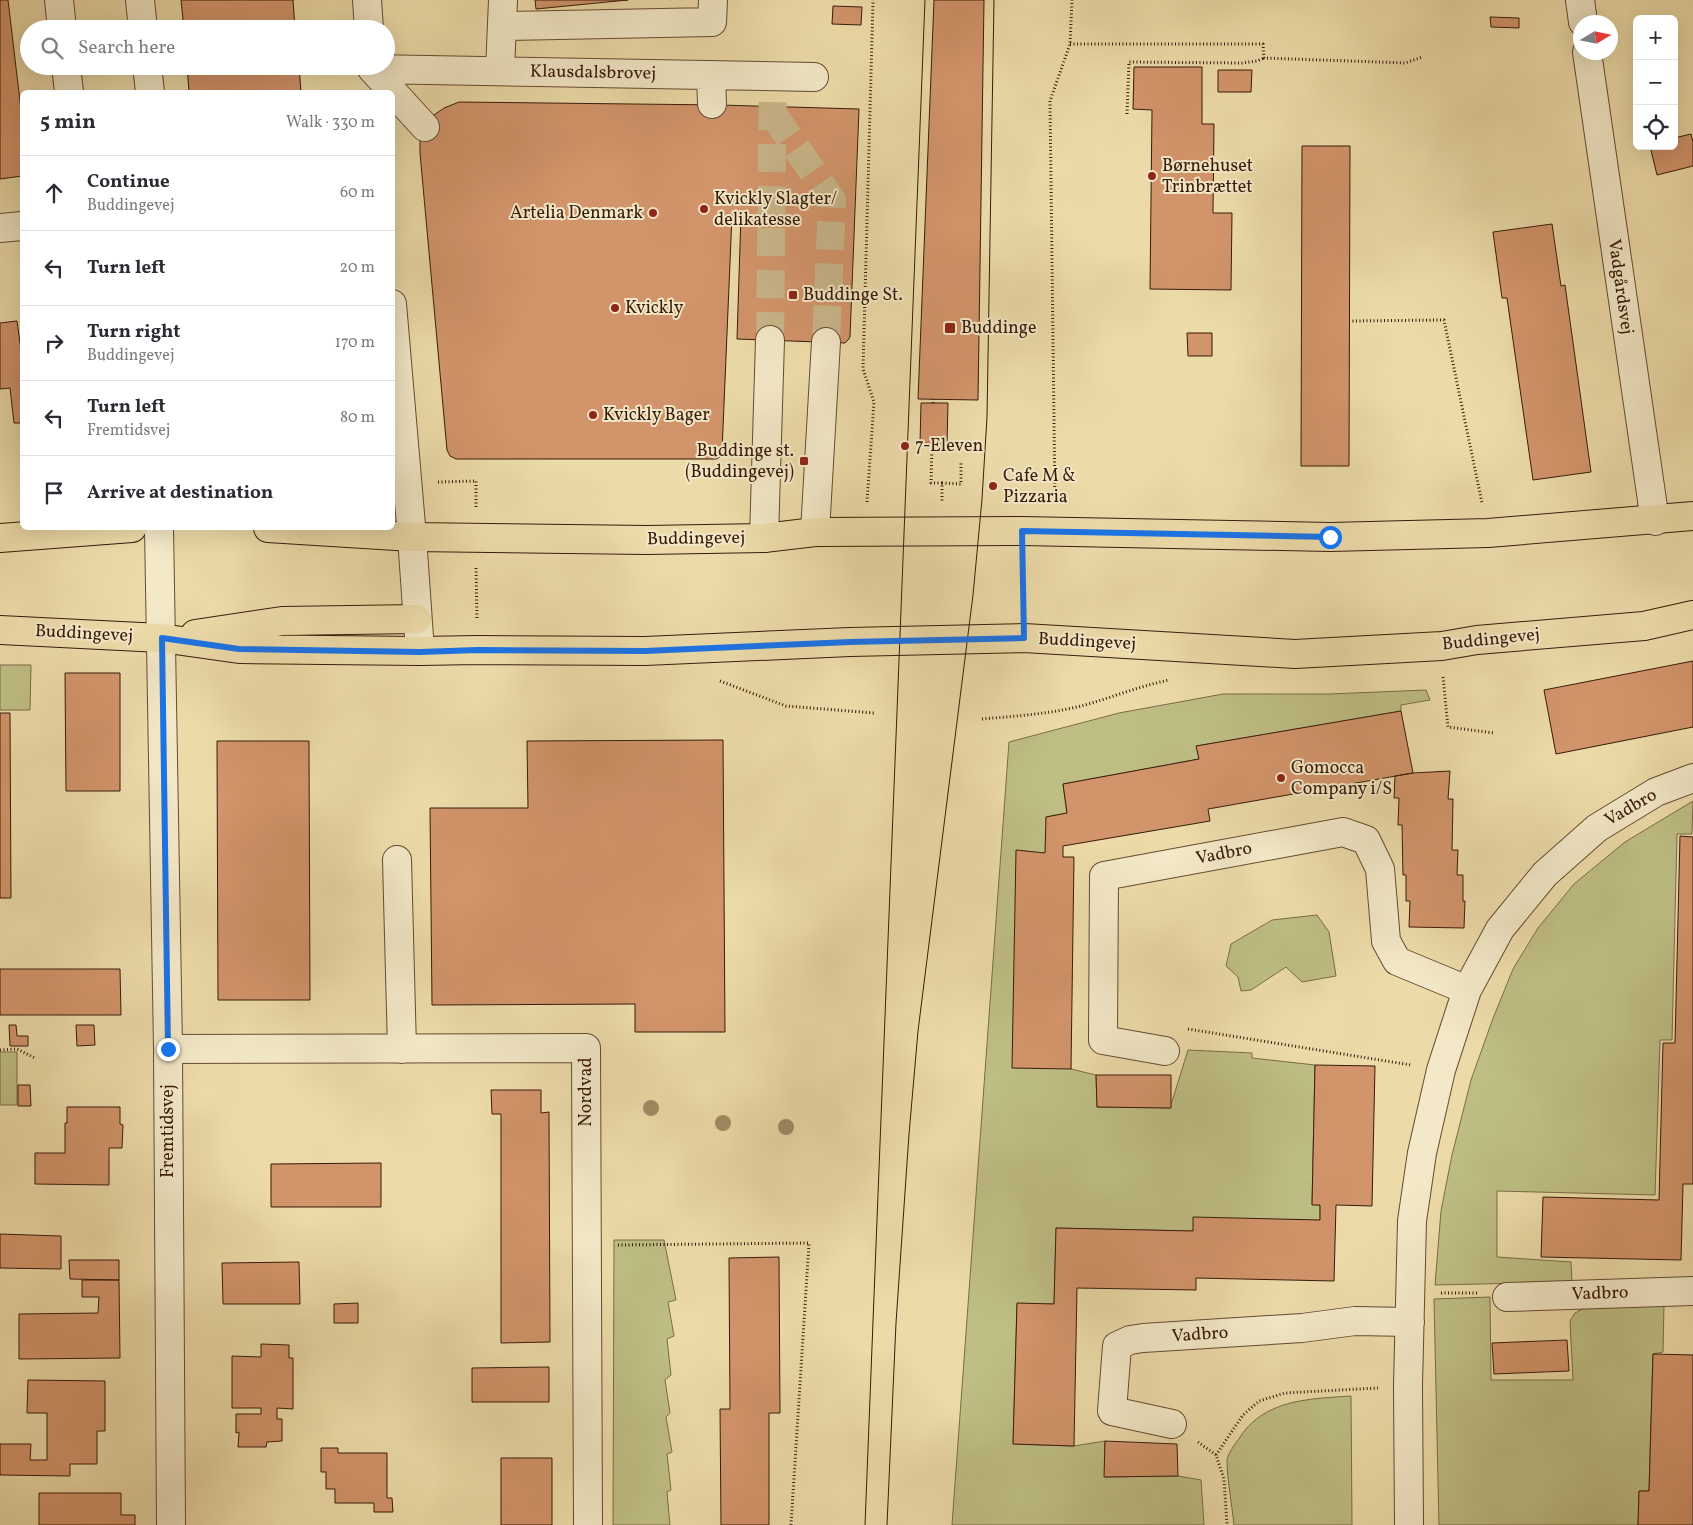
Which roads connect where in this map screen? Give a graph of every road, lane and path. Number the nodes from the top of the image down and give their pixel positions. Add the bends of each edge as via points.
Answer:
1 (59, 0) edge
2 (140, 0) edge
3 (366, 0) edge
4 (713, 0) edge
5 (874, 0) edge
6 (1072, 0) edge
7 (1580, 0) edge
8 (502, 13) edge
9 (1582, 15) edge
10 (61, 20) edge
11 (142, 20) edge
12 (368, 20) edge
13 (1070, 44) junction
14 (1422, 57) dead end
15 (1264, 58) junction
16 (1588, 60) edge
17 (500, 71) junction
18 (67, 75) edge
19 (148, 75) edge
20 (712, 75) junction
21 (372, 76) edge
22 (814, 76) dead end
23 (69, 90) edge
24 (150, 90) edge
25 (387, 90) edge
26 (395, 98) edge
27 (712, 104) dead end
28 (1127, 114) dead end
29 (425, 127) dead end
30 (20, 226) edge
31 (0, 228) edge
32 (1349, 321) dead end
33 (395, 339) edge
34 (770, 340) tunnel mouth
35 (826, 342) tunnel mouth
36 (932, 444) dead end
37 (962, 463) dead end
38 (942, 483) junction
39 (942, 498) dead end
40 (1693, 516) edge
41 (1655, 521) junction
42 (106, 530) edge
43 (159, 530) edge
44 (300, 530) edge
45 (1022, 531) junction
46 (815, 532) junction
47 (865, 532) junction
48 (1055, 532) junction
49 (1488, 533) junction
50 (412, 537) junction
51 (0, 538) edge
52 (764, 538) junction
53 (1693, 614) edge
54 (417, 619) junction
55 (0, 630) edge
56 (162, 638) junction
57 (1024, 638) junction
58 (420, 652) junction
59 (712, 678) dead end
60 (1170, 680) dead end
61 (1444, 697) dead end
62 (874, 713) dead end
63 (982, 719) dead end
64 (1494, 733) dead end
65 (1693, 778) edge
66 (397, 860) dead end
67 (1467, 990) junction
68 (168, 1049) junction
69 (402, 1049) junction
70 (0, 1050) edge
71 (1165, 1051) joint
72 (35, 1058) dead end
73 (1442, 1070) junction
74 (587, 1245) junction
75 (1693, 1291) edge
76 (1411, 1294) junction
77 (1507, 1297) joint
78 (1410, 1322) junction
79 (1408, 1386) junction
80 (1172, 1424) joint
81 (1216, 1454) junction
82 (171, 1525) edge
83 (588, 1525) edge
84 (791, 1525) edge
85 (1227, 1525) edge
86 (1409, 1525) edge

1 - 10 street
2 - 11 street
3 - 12 street
4 - 8 street via 712,22
5 - 47 path via 863,369 874,402
6 - 13 path
7 - 9 street
8 - 17 street
13 - 15 path via 1263,44
13 - 48 path via 1050,101
14 - 15 path via 1406,63
15 - 28 path via 1242,63 1129,62
16 - 41 street, Vadgårdsvej
17 - 20 street, Klausdalsbrovej
17 - 21 street, Klausdalsbrovej
18 - 23 street
19 - 24 street
20 - 22 street, Klausdalsbrovej
20 - 27 street
21 - 25 street
26 - 29 street
30 - 31 street
32 - 49 path via 1444,320
33 - 50 street
34 - 52 street
35 - 46 street
36 - 38 path via 931,483
37 - 38 path via 960,484
38 - 39 path
40 - 41 main road, Buddingevej
41 - 49 main road, Buddingevej
42 - 51 main road
43 - 56 street, Fremtidsvej
44 - 50 main road, Buddingevej
45 - 47 main road, Buddingevej
45 - 48 main road, Buddingevej
45 - 57 path
46 - 47 main road, Buddingevej
46 - 52 main road, Buddingevej
48 - 49 main road, Buddingevej via 1330,537
50 - 52 main road, Buddingevej
50 - 54 street
53 - 57 main road, Buddingevej via 1644,626 1442,646 1295,654
54 - 56 main road via 282,621
54 - 58 street
55 - 56 main road, Buddingevej
56 - 58 main road, Buddingevej via 239,649
56 - 68 street, Fremtidsvej
57 - 58 main road, Buddingevej via 645,651
59 - 62 path via 786,706
60 - 63 path via 1084,706
61 - 64 path via 1448,728
65 - 67 street, Vadbro via 1656,792 1597,828 1544,874 1500,929
66 - 69 street
67 - 71 street, Vadbro via 1396,961 1386,941 1380,869 1366,840 1343,832 1104,876 1103,1040
67 - 73 street, Vadbro
68 - 69 street, Nordvad
68 - 82 street, Fremtidsvej
69 - 74 street, Nordvad via 586,1048
70 - 72 path via 18,1049
71 - 73 path via 1179,1028
73 - 76 street, Vadbro via 1422,1154 1412,1221
74 - 83 street, Nordvad
74 - 84 path via 809,1243
75 - 77 street, Vadbro
76 - 77 path via 1493,1292
76 - 78 street, Vadbro
78 - 79 street, Vadbro
78 - 80 street, Vadbro via 1355,1321 1302,1328 1143,1338 1117,1346 1112,1412
79 - 81 path via 1285,1393 1260,1402 1243,1415
79 - 86 street, Vadbro
80 - 81 path
81 - 85 path via 1224,1479

